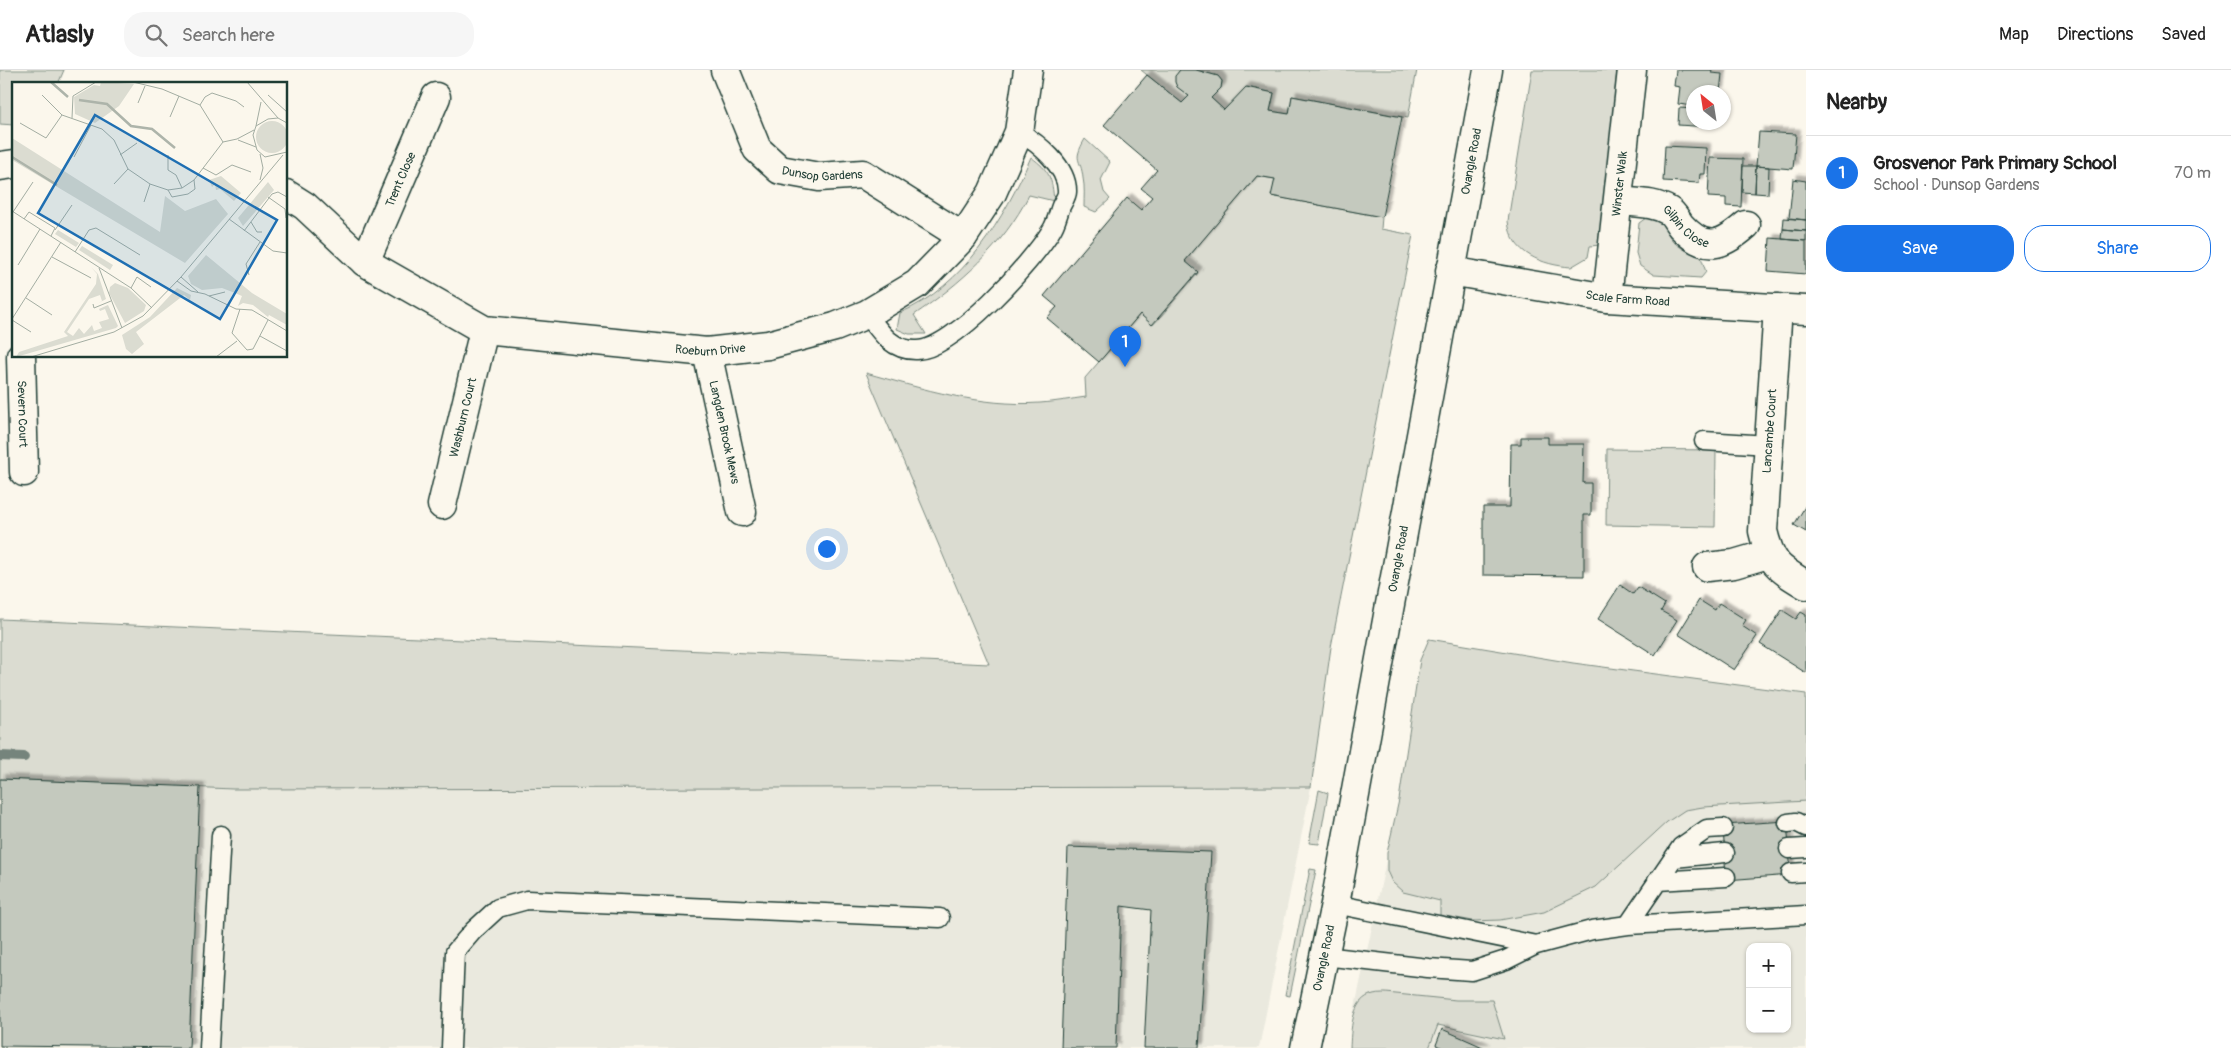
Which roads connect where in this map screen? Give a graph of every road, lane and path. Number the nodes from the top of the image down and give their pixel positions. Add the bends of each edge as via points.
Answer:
1 (725, 70) edge
2 (1028, 70) edge
3 (1488, 70) edge
4 (1632, 70) edge
5 (436, 97) dead end
6 (1019, 132) junction
7 (288, 195) edge
8 (1620, 201) junction
9 (1746, 225) dead end
10 (964, 236) junction
11 (365, 262) junction
12 (1450, 271) junction
13 (1607, 298) junction
14 (1778, 308) junction
15 (1806, 310) edge
16 (868, 314) junction
17 (484, 330) junction
18 (707, 352) junction
19 (21, 358) edge
20 (1704, 440) dead end
21 (1769, 445) junction
22 (24, 472) dead end
23 (442, 505) dead end
24 (742, 512) dead end
25 (1768, 554) junction
26 (1707, 567) dead end
27 (1806, 585) edge
28 (1788, 823) dead end
29 (1806, 827) edge
30 (1723, 828) dead end
31 (221, 835) dead end
32 (1725, 853) dead end
33 (1674, 858) junction
34 (1726, 877) dead end
35 (1657, 881) junction
36 (1334, 904) junction
37 (1806, 915) edge
38 (940, 918) dead end
39 (1628, 926) junction
40 (1536, 945) junction
41 (1324, 956) junction
42 (209, 1048) edge
43 (451, 1048) edge
44 (1305, 1048) edge

1 - 10 street, Dunsop Gardens via 757,148 780,170 819,177 862,174
2 - 6 street, Roeburn Drive
3 - 12 street, Ovangle Road
4 - 8 street, Winster Walk
5 - 11 street, Trent Close
6 - 10 street, Roeburn Drive via 992,193
6 - 16 lane via 1036,142 1061,170 1067,192 1053,229 1031,261 972,318 930,348 901,348 884,338
7 - 11 street, Roeburn Drive via 305,206
8 - 9 street, Gilpin Close via 1655,205 1671,212 1695,239 1711,245 1731,239
8 - 13 street, Winster Walk
10 - 16 street, Roeburn Drive via 917,284
11 - 17 street, Roeburn Drive
12 - 13 street, Scale Farm Road
12 - 36 street, Ovangle Road
13 - 14 street, Scale Farm Road
14 - 15 street, Scale Farm Road
14 - 21 street, Lancambe Court
16 - 18 street, Roeburn Drive via 835,328 768,345
17 - 18 street, Roeburn Drive
17 - 23 street, Washburn Court
18 - 24 street, Langden Brook Mews
19 - 22 street, Severn Court
20 - 21 lane
21 - 25 street, Lancambe Court via 1762,531
25 - 26 street via 1734,564
25 - 27 street, Lancambe Court via 1782,570
28 - 29 lane via 1796,822
30 - 33 lane via 1707,829 1681,847
31 - 42 lane
32 - 33 lane
33 - 35 lane
34 - 35 lane
35 - 39 lane
36 - 40 lane
36 - 41 street, Ovangle Road
37 - 39 lane
38 - 43 lane via 527,900 498,908 455,952
39 - 40 lane via 1592,930
40 - 41 lane via 1506,960 1472,971
41 - 44 street, Ovangle Road

